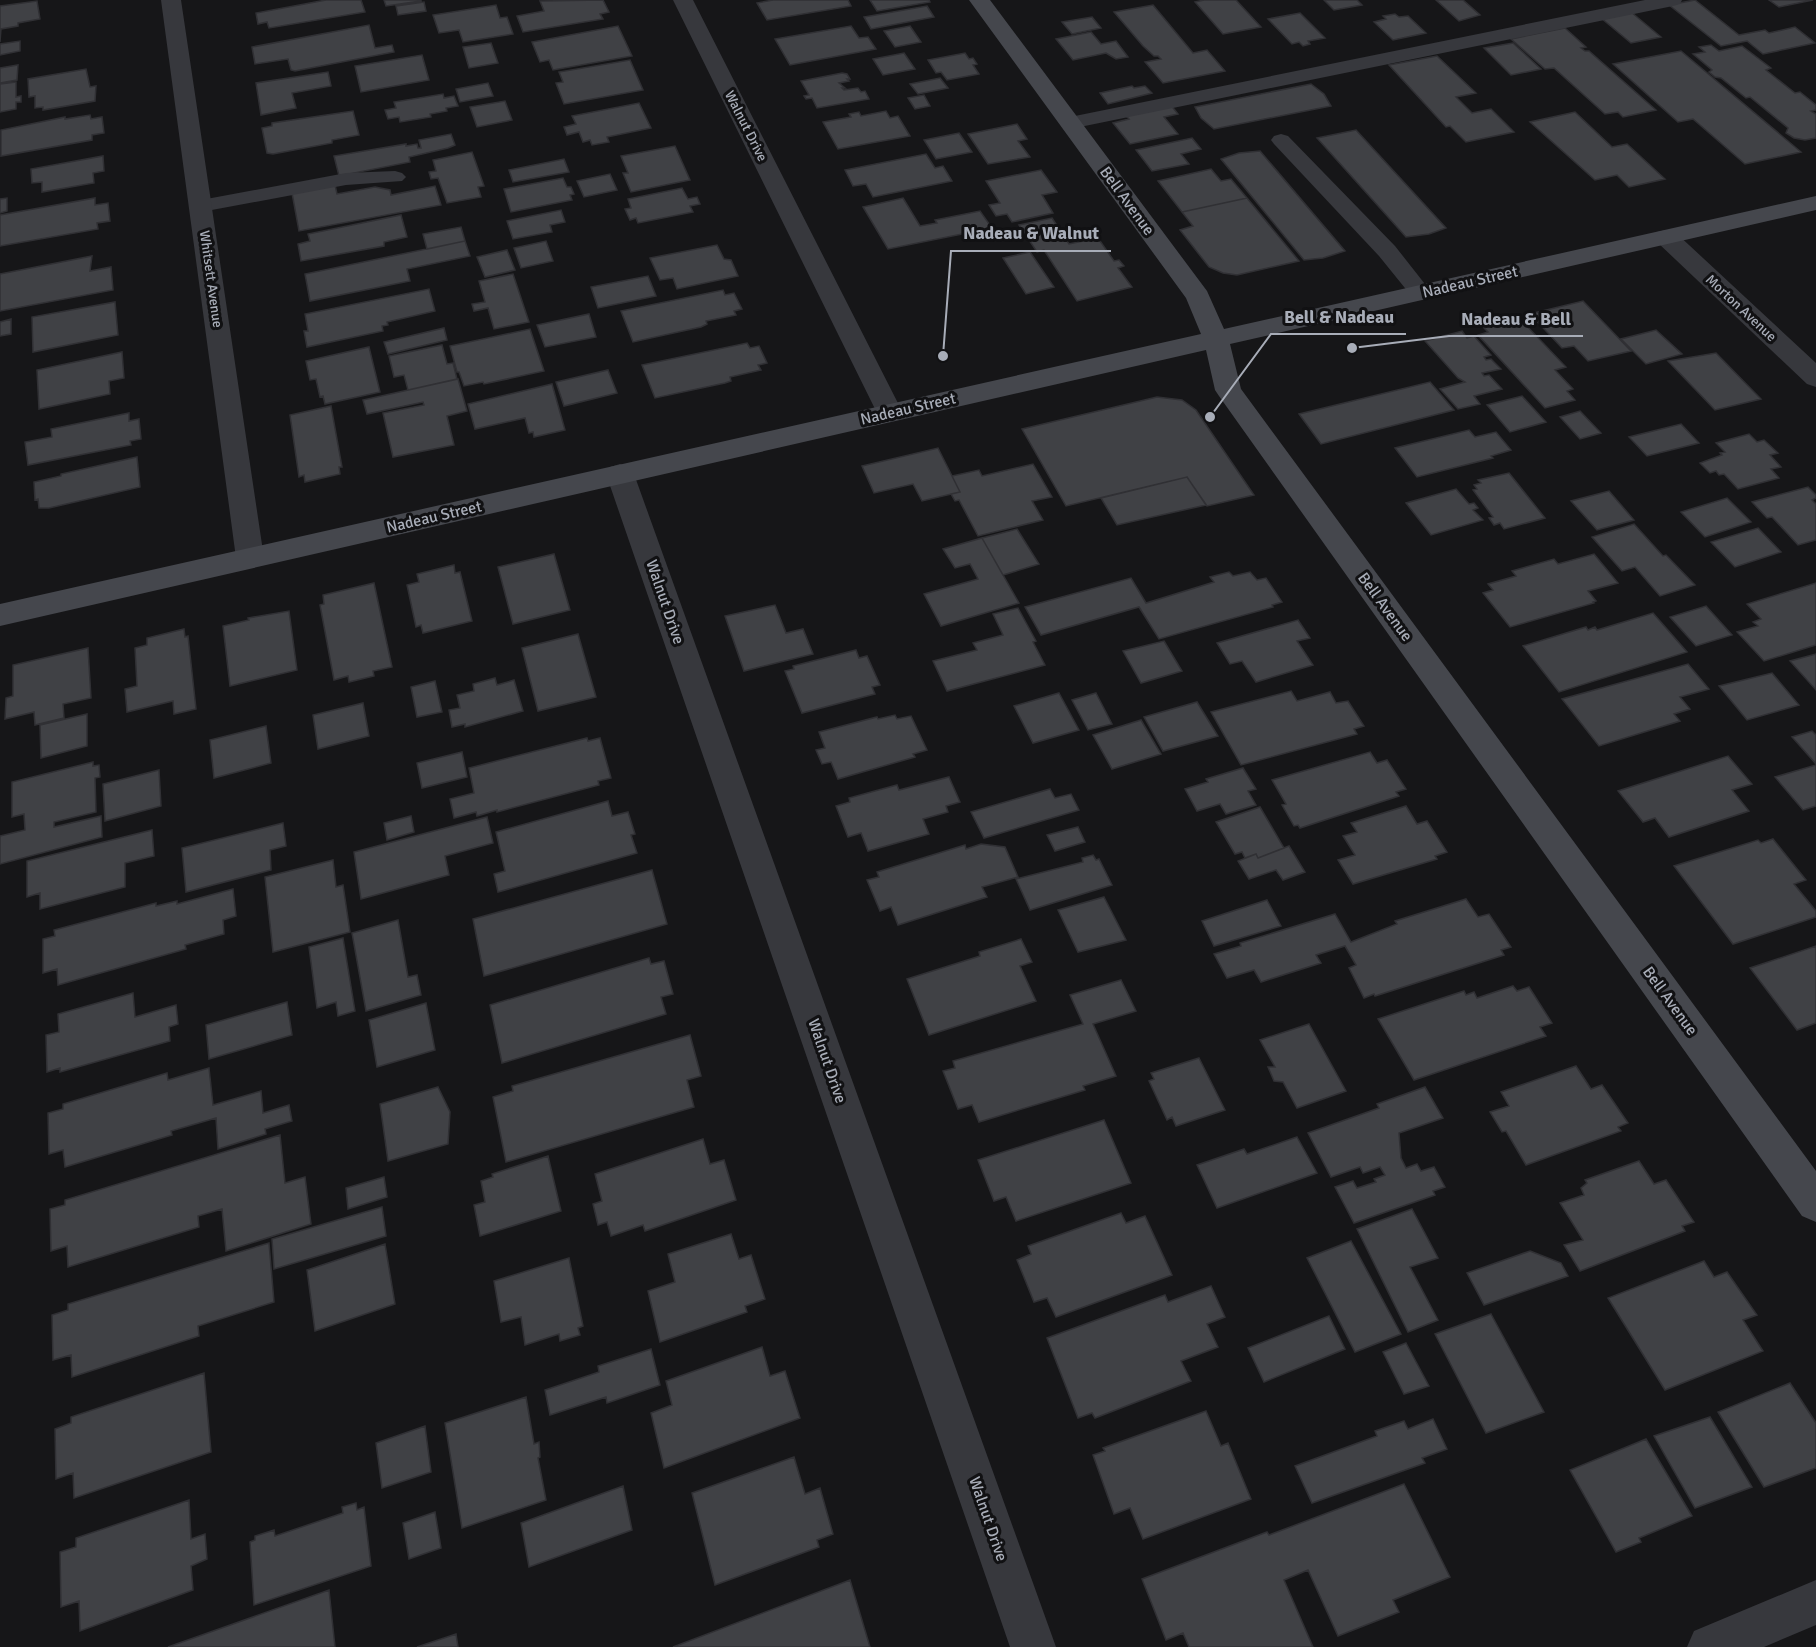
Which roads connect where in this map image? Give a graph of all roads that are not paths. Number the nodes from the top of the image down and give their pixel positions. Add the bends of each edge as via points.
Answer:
1 (171, 0) edge
2 (682, 0) edge
3 (979, 0) edge
4 (1673, 0) edge
5 (1070, 123) junction
6 (1281, 140) dead end
7 (395, 177) dead end
8 (1816, 203) edge
9 (201, 206) junction
10 (1666, 237) junction
11 (1421, 292) junction
12 (1216, 339) junction
13 (1816, 378) edge
14 (890, 413) junction
15 (620, 474) junction
16 (250, 558) junction
17 (0, 615) edge
18 (1816, 1203) edge
19 (1816, 1602) edge
20 (1033, 1647) edge
21 (1710, 1647) edge

1 - 9 street, Whitsett Avenue
2 - 14 street, Walnut Drive
3 - 5 main road, Bell Avenue
4 - 5 lane
5 - 12 main road, Bell Avenue via 1198,297
6 - 11 lane
7 - 9 lane via 346,179
8 - 10 main road, Nadeau Street
9 - 16 street, Whitsett Avenue
10 - 11 main road, Nadeau Street
10 - 13 street, Morton Avenue
11 - 12 main road, Nadeau Street
12 - 14 main road, Nadeau Street
12 - 18 main road, Bell Avenue via 1228,390
14 - 15 main road, Nadeau Street
15 - 16 main road, Nadeau Street
15 - 20 street, Walnut Drive
16 - 17 main road, Nadeau Street
19 - 21 street

